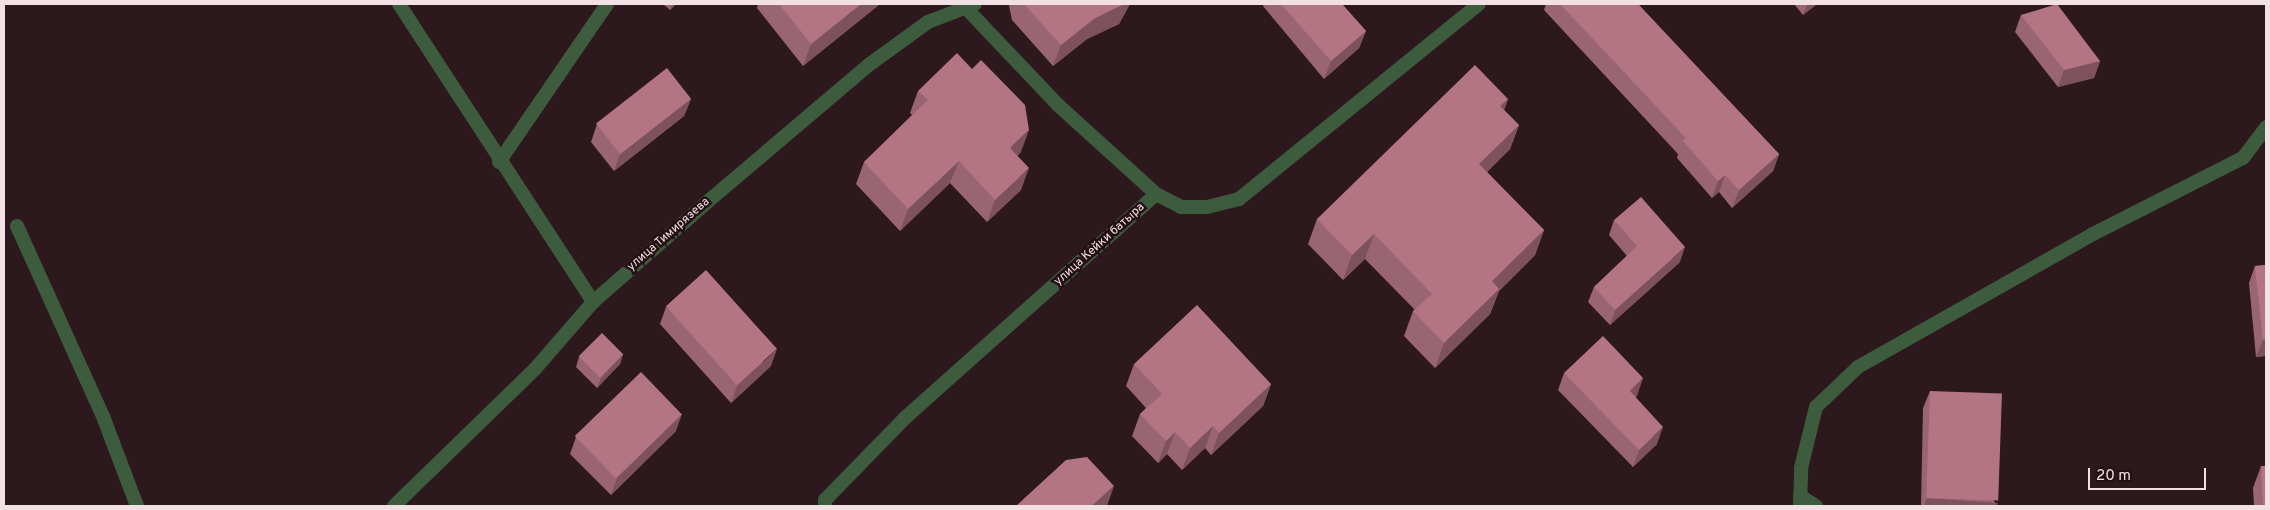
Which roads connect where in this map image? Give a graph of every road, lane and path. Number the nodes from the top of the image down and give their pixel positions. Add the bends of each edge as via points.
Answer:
1 (399, 4) edge
2 (607, 4) edge
3 (1479, 4) edge
4 (971, 6) edge
5 (2266, 127) edge
6 (499, 162) junction
7 (1156, 194) junction
8 (17, 226) dead end
9 (593, 302) junction
10 (1800, 501) edge
11 (137, 506) edge
12 (394, 506) edge
13 (825, 506) edge
14 (1816, 506) edge

1 - 6 street
2 - 6 street
3 - 7 street, улица Кейки батыра via 1239,199 1207,207 1181,207
4 - 7 street via 1058,105
4 - 9 street, улица Тимирязева via 928,22 870,64
5 - 10 street via 2243,158 2066,249 1858,367 1816,407 1801,468
6 - 9 street
7 - 13 street, улица Кейки батыра via 906,417 825,500
8 - 11 street via 104,420
9 - 12 street, улица Тимирязева via 534,368
10 - 14 street

